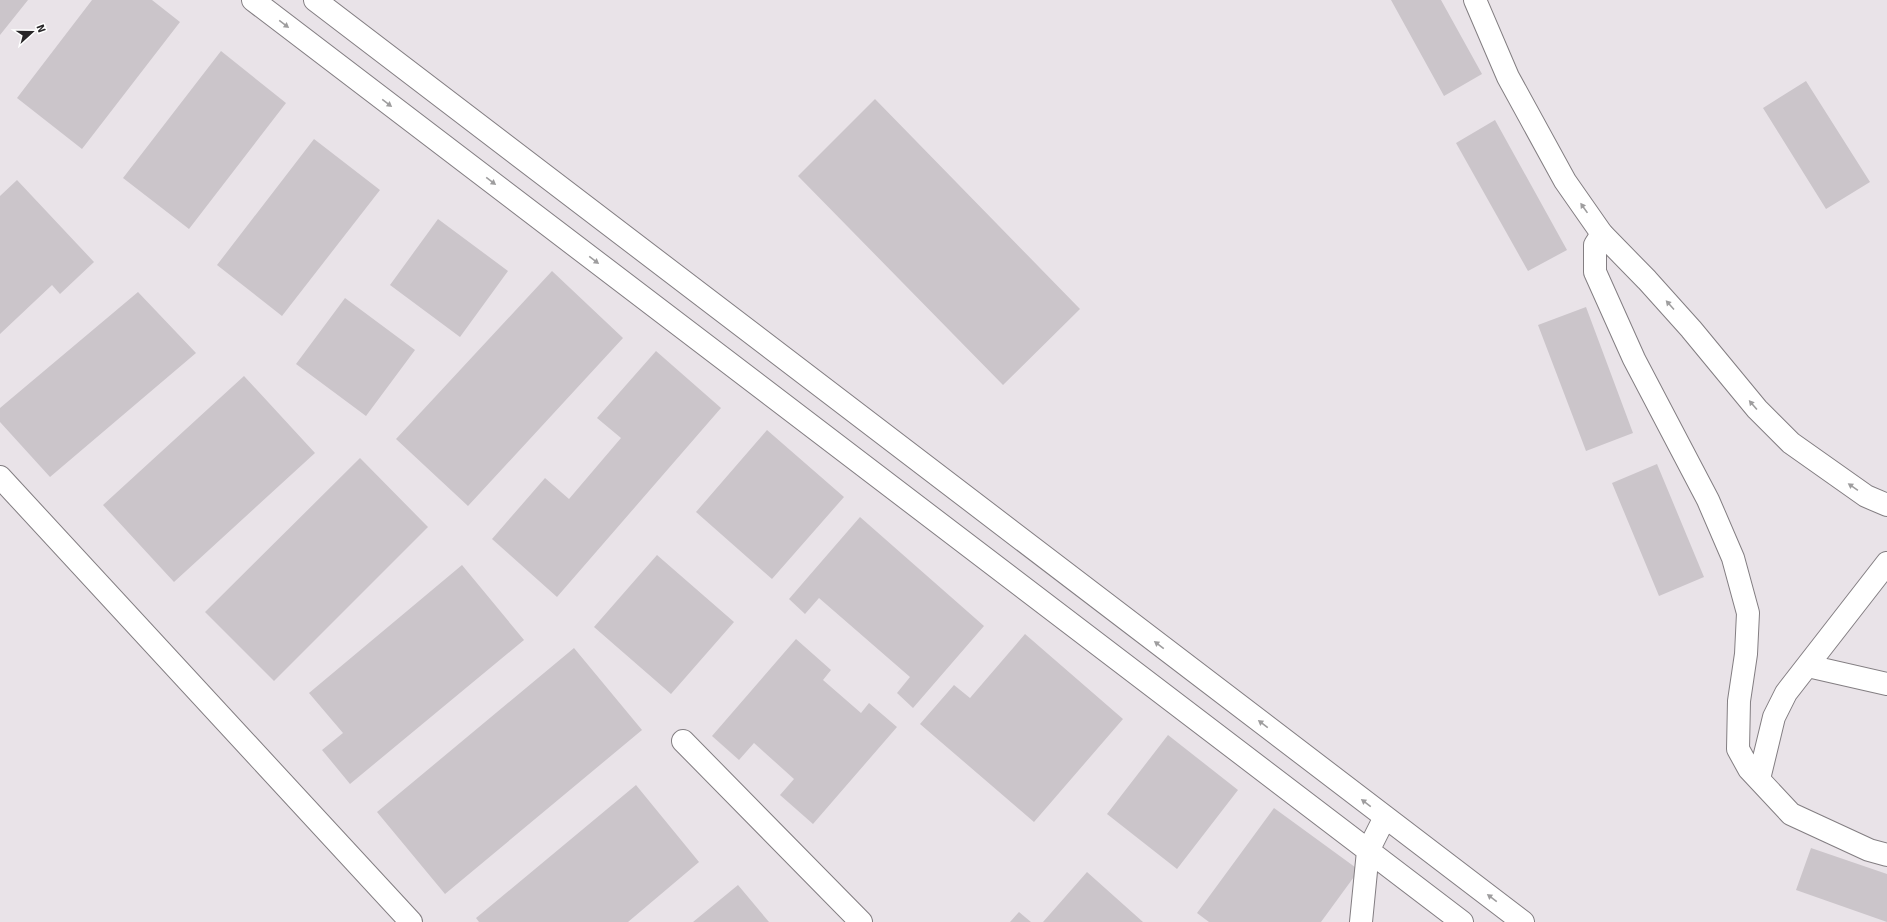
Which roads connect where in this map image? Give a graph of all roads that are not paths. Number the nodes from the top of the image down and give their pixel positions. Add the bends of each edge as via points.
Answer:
1 (253, 0) edge
2 (315, 0) edge
3 (1475, 0) edge
4 (1602, 234) junction
5 (0, 477) edge
6 (1887, 505) edge
7 (1887, 563) edge
8 (1808, 666) junction
9 (1887, 684) edge
10 (683, 741) dead end
11 (1759, 779) junction
12 (1385, 817) junction
13 (1368, 851) junction
14 (1887, 854) edge
15 (411, 922) edge
16 (861, 922) edge
17 (1361, 922) edge
18 (1462, 922) edge
19 (1523, 922) edge

1 -> 13 street
12 -> 2 street
4 -> 3 street via 1565,180 1508,77
6 -> 4 street via 1866,496 1791,443 1757,410 1691,329
4 - 11 street via 1595,245 1595,272 1634,359 1708,500 1733,558 1748,614 1746,654 1739,701 1738,749 1749,769
5 - 15 street
7 - 8 street
8 - 9 street
8 - 11 street via 1786,693 1774,717
10 - 16 street
11 - 14 street via 1791,814 1869,850
12 - 13 street
19 -> 12 street
13 - 17 street
13 - 18 street

